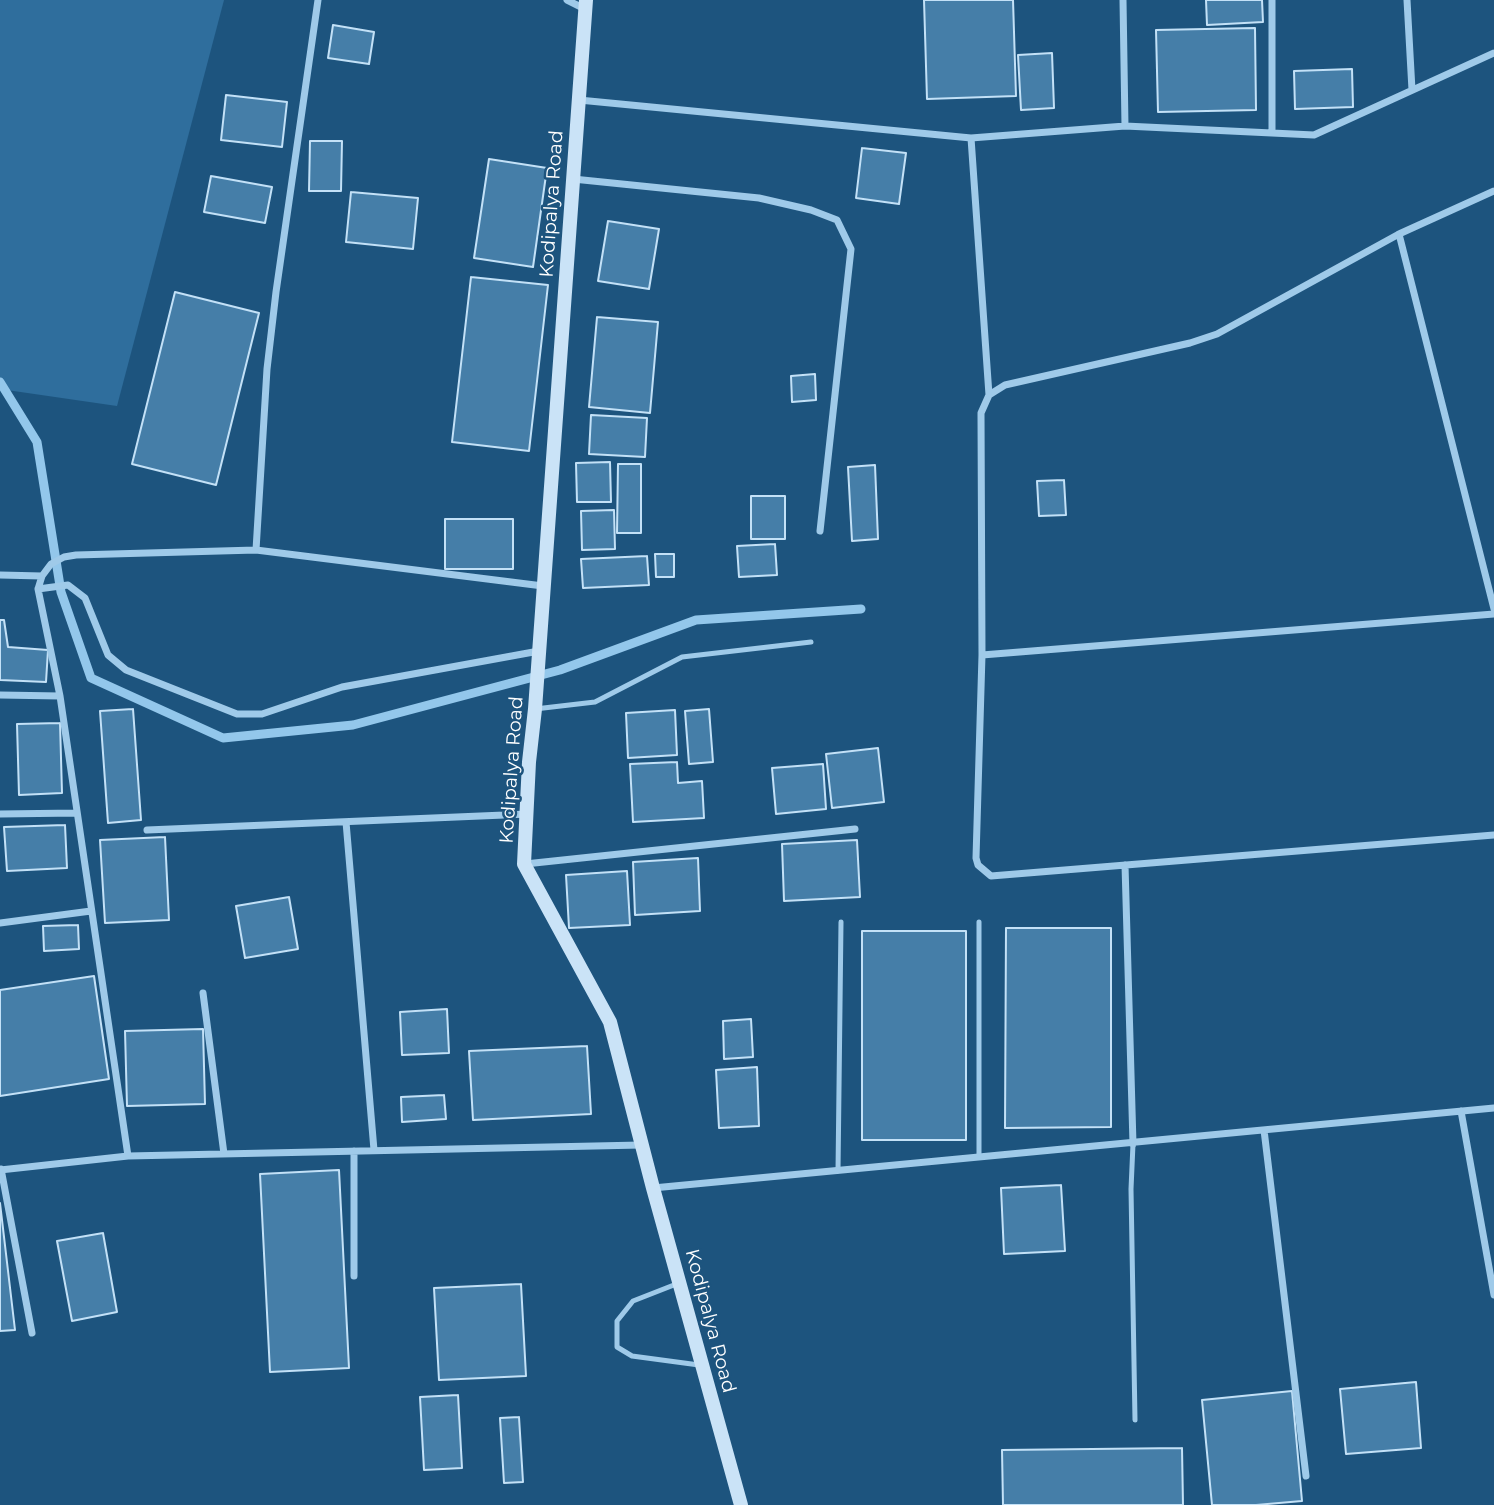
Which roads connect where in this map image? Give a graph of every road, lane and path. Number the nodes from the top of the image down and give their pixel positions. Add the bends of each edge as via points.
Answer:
1 (318, 0) edge
2 (567, 0) edge
3 (1123, 0) edge
4 (1272, 0) edge
5 (1407, 0) edge
6 (586, 4) edge
7 (1494, 53) edge
8 (1412, 90) junction
9 (579, 100) junction
10 (1125, 126) junction
11 (1272, 133) junction
12 (971, 138) junction
13 (573, 179) junction
14 (1494, 191) edge
15 (1399, 234) junction
16 (989, 396) junction
17 (820, 531) dead end
18 (256, 550) junction
19 (0, 575) edge
20 (41, 576) junction
21 (544, 586) junction
22 (38, 589) junction
23 (1494, 612) edge
24 (811, 642) dead end
25 (539, 654) junction
26 (982, 656) junction
27 (0, 695) edge
28 (60, 696) junction
29 (536, 702) junction
30 (77, 813) junction
31 (0, 814) edge
32 (528, 814) junction
33 (346, 822) junction
34 (855, 829) dead end
35 (148, 830) dead end
36 (1494, 835) edge
37 (524, 864) junction
38 (1125, 865) junction
39 (92, 911) junction
40 (841, 922) dead end
41 (979, 922) dead end
42 (0, 923) edge
43 (203, 993) dead end
44 (1494, 1108) edge
45 (1461, 1111) junction
46 (1264, 1130) junction
47 (1133, 1144) junction
48 (642, 1145) junction
49 (374, 1150) junction
50 (354, 1151) junction
51 (224, 1154) junction
52 (128, 1156) junction
53 (979, 1157) junction
54 (1, 1169) edge
55 (838, 1171) junction
56 (653, 1188) junction
57 (354, 1276) dead end
58 (679, 1283) junction
59 (1494, 1294) edge
60 (32, 1333) dead end
61 (702, 1366) junction
62 (1135, 1420) dead end
63 (1306, 1476) dead end
64 (741, 1505) edge

1 - 18 street via 272,331
2 - 6 street
3 - 10 street
4 - 11 street
5 - 8 street
6 - 9 main road, Kodipalya Road
7 - 8 street
8 - 11 street via 1314,135
9 - 12 street
9 - 13 main road, Kodipalya Road
10 - 11 street
10 - 12 street
12 - 16 street
13 - 17 street via 759,198 837,220 851,249
13 - 21 main road, Kodipalya Road
14 - 15 street
15 - 16 street via 1217,334 1005,385
15 - 23 street
16 - 26 street via 981,413
18 - 20 street via 76,555 51,564
18 - 21 street
19 - 20 street
20 - 22 street
21 - 25 main road, Kodipalya Road
22 - 25 street via 68,584 85,598 108,654 126,670 237,714 262,714 342,687
22 - 28 street
23 - 26 street
24 - 29 lane via 682,657 595,702
25 - 29 main road, Kodipalya Road
26 - 38 street via 978,864 991,876
27 - 28 street
28 - 30 street
29 - 32 main road, Kodipalya Road via 528,762
30 - 31 street
30 - 39 street
32 - 33 street
32 - 37 main road, Kodipalya Road
33 - 35 street
33 - 49 street
34 - 37 street
36 - 38 street
37 - 48 main road, Kodipalya Road via 610,1022
38 - 47 street
39 - 42 street
39 - 52 street
40 - 55 lane
41 - 53 lane
43 - 51 street
44 - 45 street
45 - 46 street
45 - 59 street
46 - 47 street
46 - 63 street
47 - 53 street
47 - 62 lane
48 - 49 street
48 - 56 main road, Kodipalya Road
49 - 50 street
50 - 51 street
50 - 57 street
51 - 52 street
52 - 54 street
53 - 55 street
54 - 60 street
55 - 56 street
56 - 58 main road, Kodipalya Road
58 - 61 main road, Kodipalya Road
58 - 61 lane via 634,1301 617,1321 617,1346 632,1356
61 - 64 main road, Kodipalya Road

